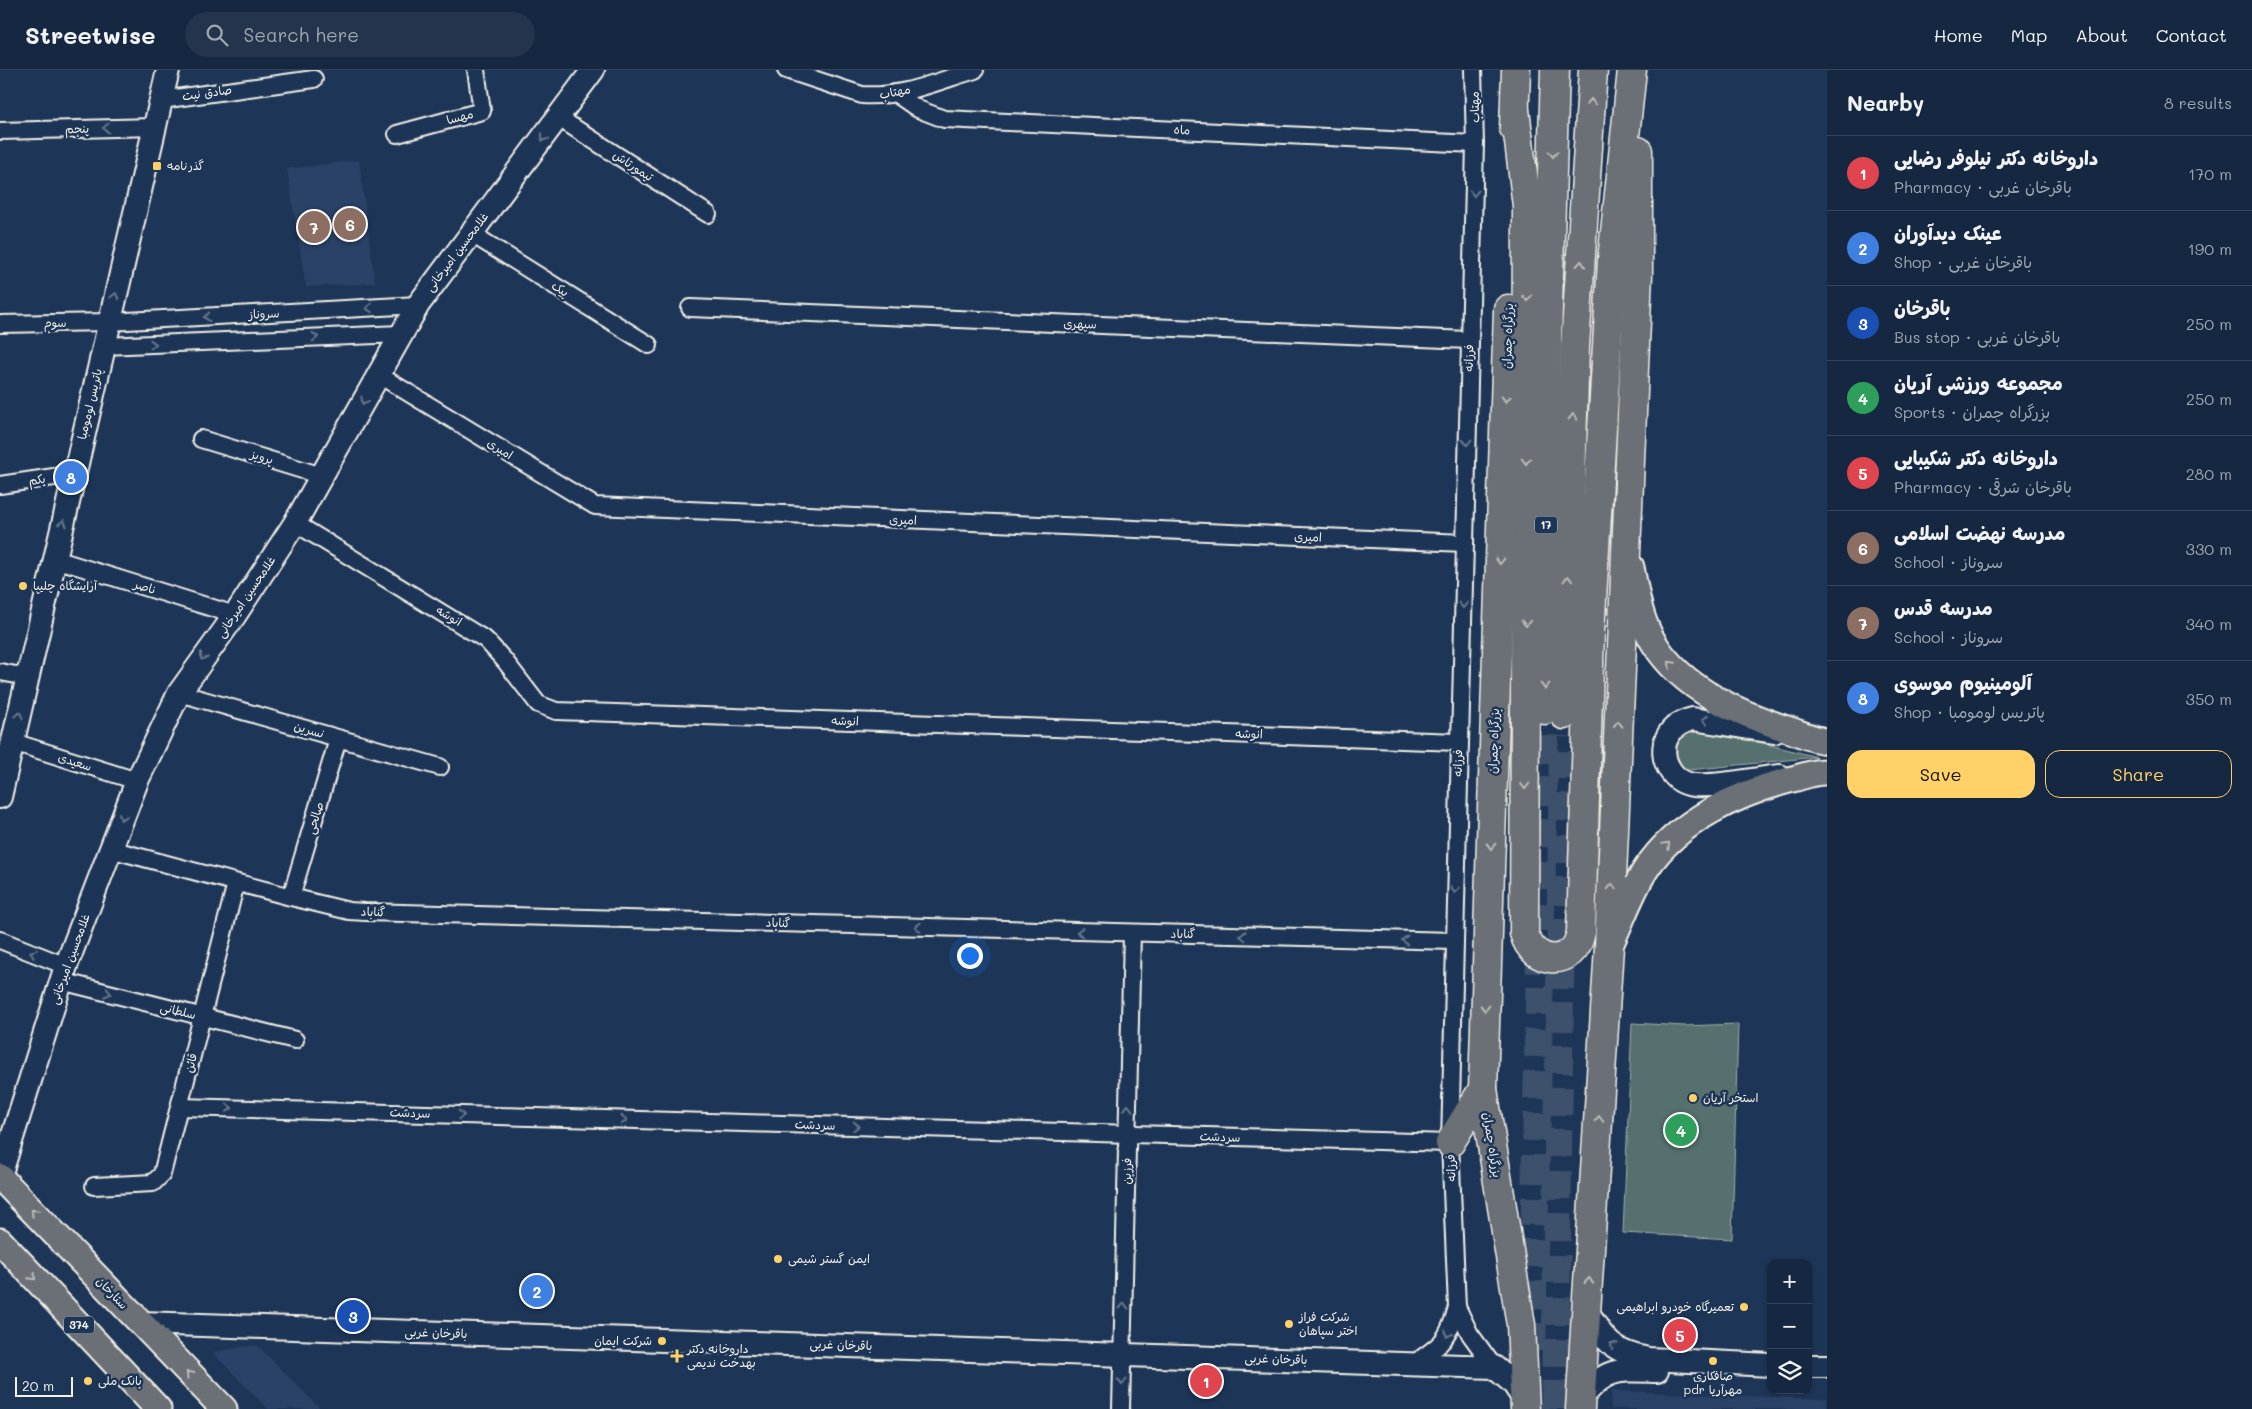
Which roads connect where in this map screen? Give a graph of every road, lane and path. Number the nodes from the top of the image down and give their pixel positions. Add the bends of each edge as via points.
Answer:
1 (168, 70) edge
2 (476, 70) edge
3 (594, 70) edge
4 (786, 70) edge
5 (975, 70) edge
6 (1472, 70) edge
7 (1516, 70) edge
8 (1555, 70) edge
9 (1593, 70) edge
10 (1632, 70) edge
11 (1639, 70) edge
12 (314, 79) dead end
13 (896, 93) junction
14 (161, 100) junction
15 (1515, 110) junction
16 (559, 118) junction
17 (154, 127) junction
18 (0, 131) edge
19 (397, 134) dead end
20 (1475, 144) junction
21 (708, 214) dead end
22 (472, 234) junction
23 (418, 305) junction
24 (690, 308) dead end
25 (263, 314) junction
26 (240, 315) junction
27 (109, 322) junction
28 (0, 324) edge
29 (401, 334) junction
30 (264, 339) junction
31 (242, 340) junction
32 (1469, 340) junction
33 (649, 345) dead end
34 (104, 346) junction
35 (379, 375) junction
36 (201, 439) dead end
37 (74, 474) junction
38 (322, 476) junction
39 (0, 485) edge
40 (296, 523) junction
41 (1465, 543) junction
42 (1626, 545) junction
43 (55, 559) junction
44 (235, 615) junction
45 (0, 672) edge
46 (28, 677) junction
47 (179, 693) junction
48 (338, 739) junction
49 (1825, 741) edge
50 (13, 742) junction
51 (1459, 742) junction
52 (440, 767) dead end
53 (1825, 772) edge
54 (137, 782) junction
55 (0, 797) edge
56 (110, 849) junction
57 (236, 883) junction
58 (291, 898) junction
59 (1132, 933) junction
60 (0, 940) edge
61 (1454, 941) junction
62 (1609, 947) junction
63 (63, 974) junction
64 (202, 1017) junction
65 (295, 1040) dead end
66 (1483, 1089) junction
67 (180, 1107) junction
68 (1128, 1134) junction
69 (1450, 1143) junction
70 (0, 1176) edge
71 (94, 1186) dead end
72 (0, 1241) edge
73 (1457, 1306) junction
74 (1587, 1310) junction
75 (141, 1323) junction
76 (1122, 1354) junction
77 (1413, 1364) junction
78 (1728, 1364) junction
79 (1767, 1365) edge
80 (1812, 1366) edge
81 (1827, 1366) edge
82 (1494, 1367) junction
83 (1580, 1404) edge
84 (1525, 1405) edge
85 (158, 1409) edge
86 (224, 1409) edge
87 (1121, 1409) edge

1 - 14 main road, پاتریس لومومبا
2 - 19 street, مهسا via 482,111
3 - 16 main road, غلامحسین امیرخانی
4 - 13 street, مهتاب via 862,95
5 - 13 street, مهتاب
6 - 20 street, مهتاب
7 - 15 highway, بزرگراه چمران
8 -> 9 highway, 17 via 1547,340 1554,713
15 -> 10 highway via 1527,206 1524,933 1535,953 1557,958 1571,952 1581,932 1590,633 1611,269
11 - 42 highway via 1638,275
12 - 14 street, صادق نیت
13 - 20 street, ماه via 918,109 944,119
14 - 17 main road, پاتریس لومومبا
15 -> 66 highway, بزرگراه چمران
16 - 21 street, تیمورتاش
16 -> 22 main road, غلامحسین امیرخانی
17 -> 18 street, پنجم
27 -> 17 main road, پاتریس لومومبا
20 -> 32 street, فرزانه
22 - 23 main road, غلامحسین امیرخانی
22 - 33 street, پیک
23 -> 25 street, سروناز
23 - 29 main road, غلامحسین امیرخانی
24 - 32 street, سپهری
25 - 26 street, سروناز
25 - 30 street
26 -> 27 street, سروناز
26 - 31 street
27 - 28 street, سوم
27 - 34 main road, پاتریس لومومبا
30 -> 29 street, سروناز
29 - 35 main road, غلامحسین امیرخانی
30 - 31 street, سروناز
34 -> 31 street, سروناز
32 -> 41 street, فرزانه
34 - 37 main road, پاتریس لومومبا
35 -> 38 main road, غلامحسین امیرخانی
35 - 41 street, امیری via 596,506
36 - 38 street, پرویز
37 - 39 street, یکم
43 -> 37 main road, پاتریس لومومبا
38 - 40 main road, غلامحسین امیرخانی
40 - 44 main road, غلامحسین امیرخانی
40 - 51 street, انوشه via 486,640 534,700 546,709 556,711
41 -> 51 street, فرزانه
49 -> 42 main road via 1757,720 1702,690 1682,675 1654,644 1646,627
62 -> 42 highway
43 - 44 street, ناصر
43 - 46 main road, پاتریس لومومبا
44 -> 47 main road, غلامحسین امیرخانی
45 - 46 street
50 -> 46 main road, پاتریس لومومبا
47 - 48 street, نسرین
47 - 54 main road, غلامحسین امیرخانی
48 - 52 street, نسرین
48 - 58 street, صالحی
49 -> 53 main road via 1693,719 1684,721 1671,732 1666,739 1664,756 1677,779 1694,785
50 - 54 street, سعیدی
50 - 55 main road, پاتریس لومومبا
51 -> 61 street, فرزانه
62 -> 53 main road via 1647,868 1687,828 1726,802 1757,789
54 -> 56 main road, غلامحسین امیرخانی
56 - 57 street, گناباد
56 - 63 main road, غلامحسین امیرخانی
57 - 58 street, گناباد
57 - 64 street, قائن
59 -> 58 street, گناباد via 365,912
61 -> 59 street, گناباد
68 -> 59 street, فرزین
63 -> 60 street, سلطانی
61 - 69 street, فرزانه
74 -> 62 highway
63 -> 64 street, سلطانی
63 - 70 main road, غلامحسین امیرخانی
64 - 65 street, سلطانی
64 - 67 street, قائن
66 - 69 highway
66 - 84 highway, بزرگراه چمران via 1521,1325
67 -> 68 street, سردشت
67 - 71 street, قائن via 158,1179
68 - 69 street, سردشت
76 -> 68 street, فرزین
69 - 73 street, فرزانه
75 -> 70 main road, ستارخان
72 -> 85 main road, 374
73 -> 77 street, فرزانه via 1451,1330 1444,1342
73 - 82 street via 1470,1334
78 -> 74 main road via 1630,1356 1603,1337
74 - 83 highway
75 - 76 main road, باقرخان غربی
86 -> 75 main road, ستارخان
76 - 77 main road, باقرخان غربی
76 -> 87 street, فرزین
77 - 82 main road, باقرخان غربی
78 - 79 main road
78 - 83 main road via 1714,1372 1613,1372 1598,1379
80 - 81 main road
82 - 84 main road via 1513,1383

